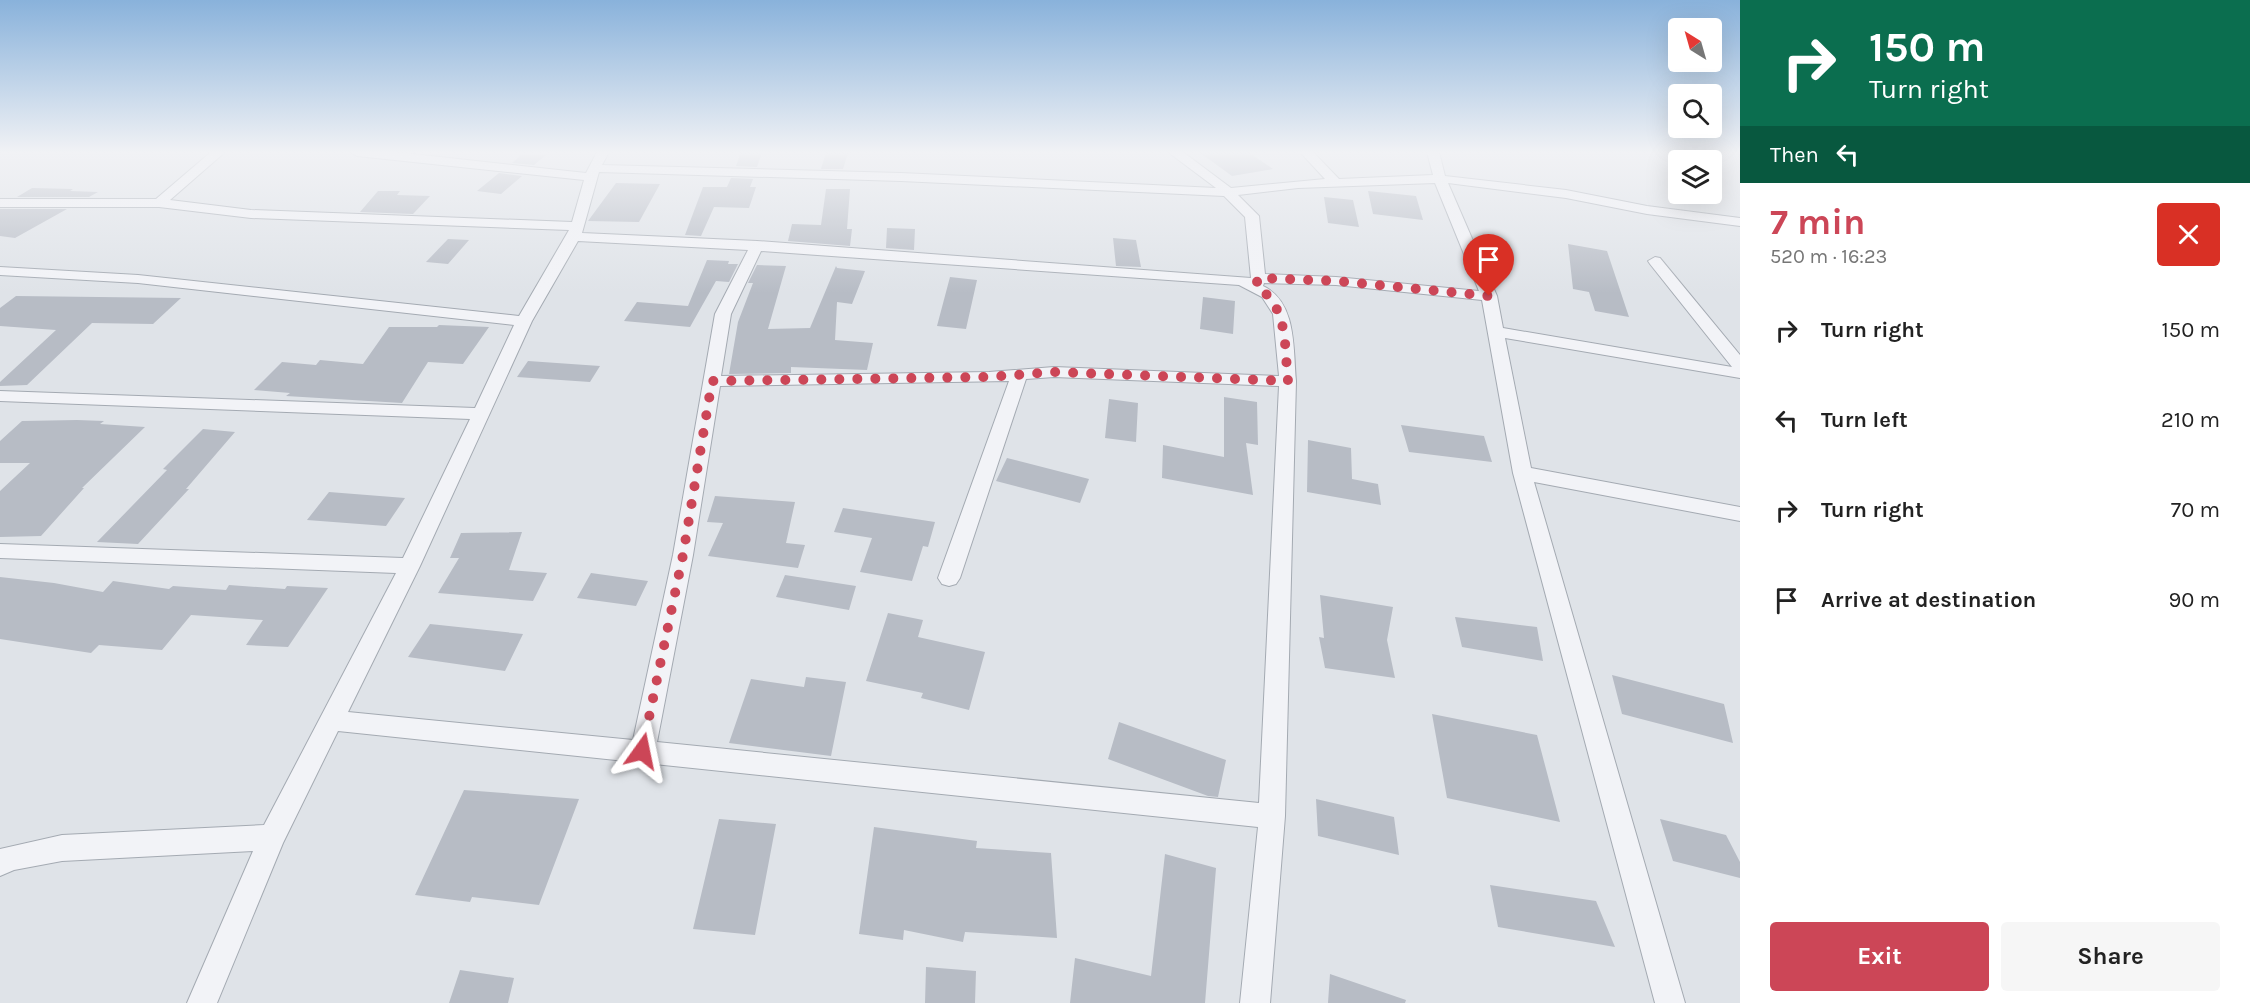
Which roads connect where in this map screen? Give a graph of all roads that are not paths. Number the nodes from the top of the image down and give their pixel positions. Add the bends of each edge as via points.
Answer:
1 (164, 199) edge
2 (586, 199) edge
3 (1235, 199) edge
4 (1449, 199) edge
5 (1590, 199) edge
6 (0, 203) edge
7 (159, 203) junction
8 (1740, 222) edge
9 (576, 232) junction
10 (757, 245) junction
11 (1655, 261) dead end
12 (0, 271) edge
13 (1257, 282) junction
14 (1489, 296) junction
15 (524, 321) junction
16 (1496, 332) junction
17 (1740, 366) edge
18 (1740, 373) edge
19 (1019, 376) junction
20 (989, 377) junction
21 (712, 381) junction
22 (1288, 381) junction
23 (1011, 394) junction
24 (0, 396) edge
25 (482, 414) junction
26 (1522, 473) junction
27 (1740, 514) edge
28 (0, 550) edge
29 (410, 567) junction
30 (949, 578) dead end
31 (330, 720) junction
32 (642, 751) junction
33 (1272, 816) junction
34 (272, 837) junction
35 (0, 863) edge
36 (202, 1003) edge
37 (1255, 1003) edge
38 (1670, 1003) edge

1 - 7 street
2 - 9 street
3 - 13 street via 1252,216
4 - 14 street
5 - 8 street
6 - 7 street
7 - 9 street via 251,214
9 - 10 street
9 - 15 street
10 - 13 street
10 - 21 street via 723,314
11 - 17 street
12 - 15 street via 138,279
13 - 14 street via 1336,281
13 - 22 street via 1281,314
14 - 16 street
15 - 25 street
16 - 18 street
16 - 26 street
19 - 20 street
19 - 22 street via 1054,372
19 - 23 street
20 - 21 street
20 - 23 street
21 - 32 street via 683,555
22 - 33 street
23 - 30 street
24 - 25 street
25 - 29 street
26 - 27 street
26 - 38 street
28 - 29 street
29 - 31 street
31 - 32 street
31 - 34 street
32 - 33 street
33 - 37 street
34 - 35 street via 62,848
34 - 36 street

